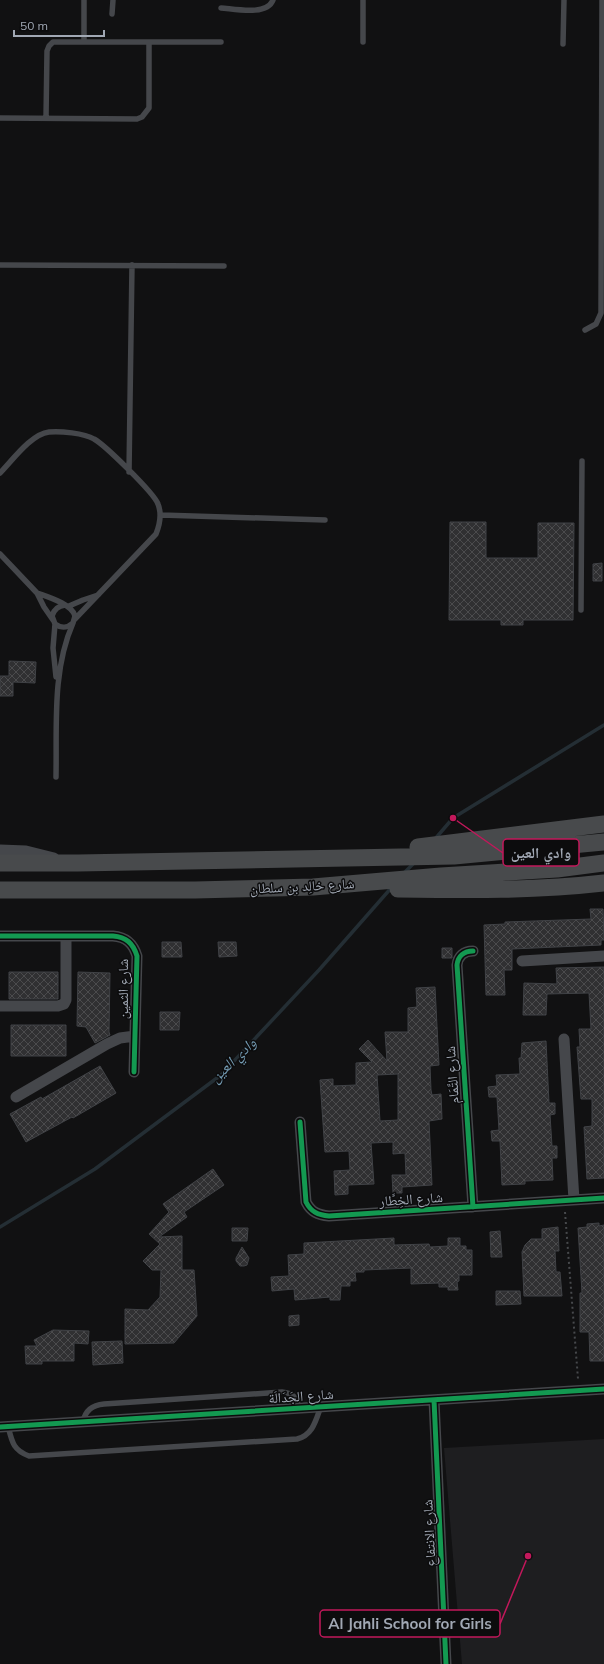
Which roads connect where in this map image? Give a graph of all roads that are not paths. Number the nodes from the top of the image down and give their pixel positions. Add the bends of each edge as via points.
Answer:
1 (84, 0) edge
2 (113, 0) edge
3 (272, 0) edge
4 (363, 0) edge
5 (564, 0) edge
6 (602, 0) edge
7 (221, 8) dead end
8 (112, 14) dead end
9 (84, 42) junction
10 (149, 42) junction
11 (221, 42) dead end
12 (363, 42) dead end
13 (563, 44) dead end
14 (0, 118) edge
15 (46, 118) junction
16 (0, 265) edge
17 (132, 265) junction
18 (224, 266) dead end
19 (585, 330) dead end
20 (582, 462) dead end
21 (129, 472) junction
22 (0, 473) edge
23 (161, 515) junction
24 (325, 520) dead end
25 (0, 554) edge
26 (37, 593) junction
27 (98, 595) junction
28 (67, 606) junction
29 (581, 610) dead end
30 (74, 621) junction
31 (54, 622) junction
32 (58, 683) junction
33 (56, 777) dead end
34 (604, 824) edge
35 (604, 842) edge
36 (0, 850) edge
37 (314, 859) junction
38 (0, 863) edge
39 (78, 863) junction
40 (604, 863) edge
41 (604, 883) edge
42 (313, 887) junction
43 (0, 890) edge
44 (0, 936) edge
45 (66, 936) junction
46 (473, 951) dead end
47 (604, 956) edge
48 (522, 961) dead end
49 (0, 1006) edge
50 (135, 1036) junction
51 (564, 1039) dead end
52 (134, 1072) dead end
53 (16, 1097) dead end
54 (300, 1122) dead end
55 (604, 1198) edge
56 (569, 1200) junction
57 (473, 1207) junction
58 (604, 1389) edge
59 (434, 1400) junction
60 (321, 1406) junction
61 (298, 1408) junction
62 (83, 1422) junction
63 (4, 1427) edge
64 (446, 1664) edge

1 - 9 lane
2 - 8 lane
3 - 7 lane via 268,7 260,10
4 - 12 lane
5 - 13 lane
6 - 19 lane via 601,313 596,324
9 - 10 lane
9 - 15 lane via 56,42 47,49
10 - 11 lane
10 - 15 lane via 149,108 142,117
14 - 15 lane
16 - 17 lane
17 - 18 lane
17 - 21 lane
20 - 29 lane
21 - 22 lane via 94,439 81,434 49,432 32,440
21 - 23 lane via 156,499
23 - 24 lane
23 - 27 lane via 159,528 152,539
25 - 26 lane
26 - 28 lane
26 - 31 lane
27 - 28 lane
27 - 30 lane
28 - 30 lane via 74,612
28 - 31 lane via 61,605 55,609 52,616
30 - 31 lane via 66,628 59,627
30 - 32 lane via 62,652
31 - 32 lane via 53,648
32 - 33 lane
34 - 37 main road
35 - 37 main road, شارع خالِد بن سلطان via 454,856
36 - 39 street via 26,852
37 - 39 main road, شارع خالِد بن سلطان
38 - 39 main road, شارع خالِد بن سلطان
40 - 42 main road, شارع خالِد بن سلطان via 557,869
41 - 42 main road via 488,891
42 - 43 main road, شارع خالِد بن سلطان
44 - 45 street, شارع الثمين
45 - 49 street via 64,1004
45 - 50 street, شارع الثمين via 120,936 131,944 137,956
46 - 57 street, شارع التَّمَام via 461,955 457,965
47 - 48 street
50 - 52 street, شارع الثمين
50 - 53 street via 120,1038 107,1044
51 - 56 street
54 - 57 street, شارع الخِطَّار via 306,1202 312,1211 318,1214 330,1216
55 - 56 street, شارع الخِطَّار
56 - 57 street, شارع الخِطَّار
58 - 59 street, شارع الجَدَالَة
59 - 60 street, شارع الجَدَالَة
59 - 64 street, شارع الانتفاع
60 - 61 street, شارع الجَدَالَة
60 - 63 lane via 310,1432 297,1440 29,1456 15,1448
61 - 62 street, شارع الجَدَالَة
61 - 62 lane via 296,1399 286,1392 99,1404 87,1412
62 - 63 street, شارع الجَدَالَة

